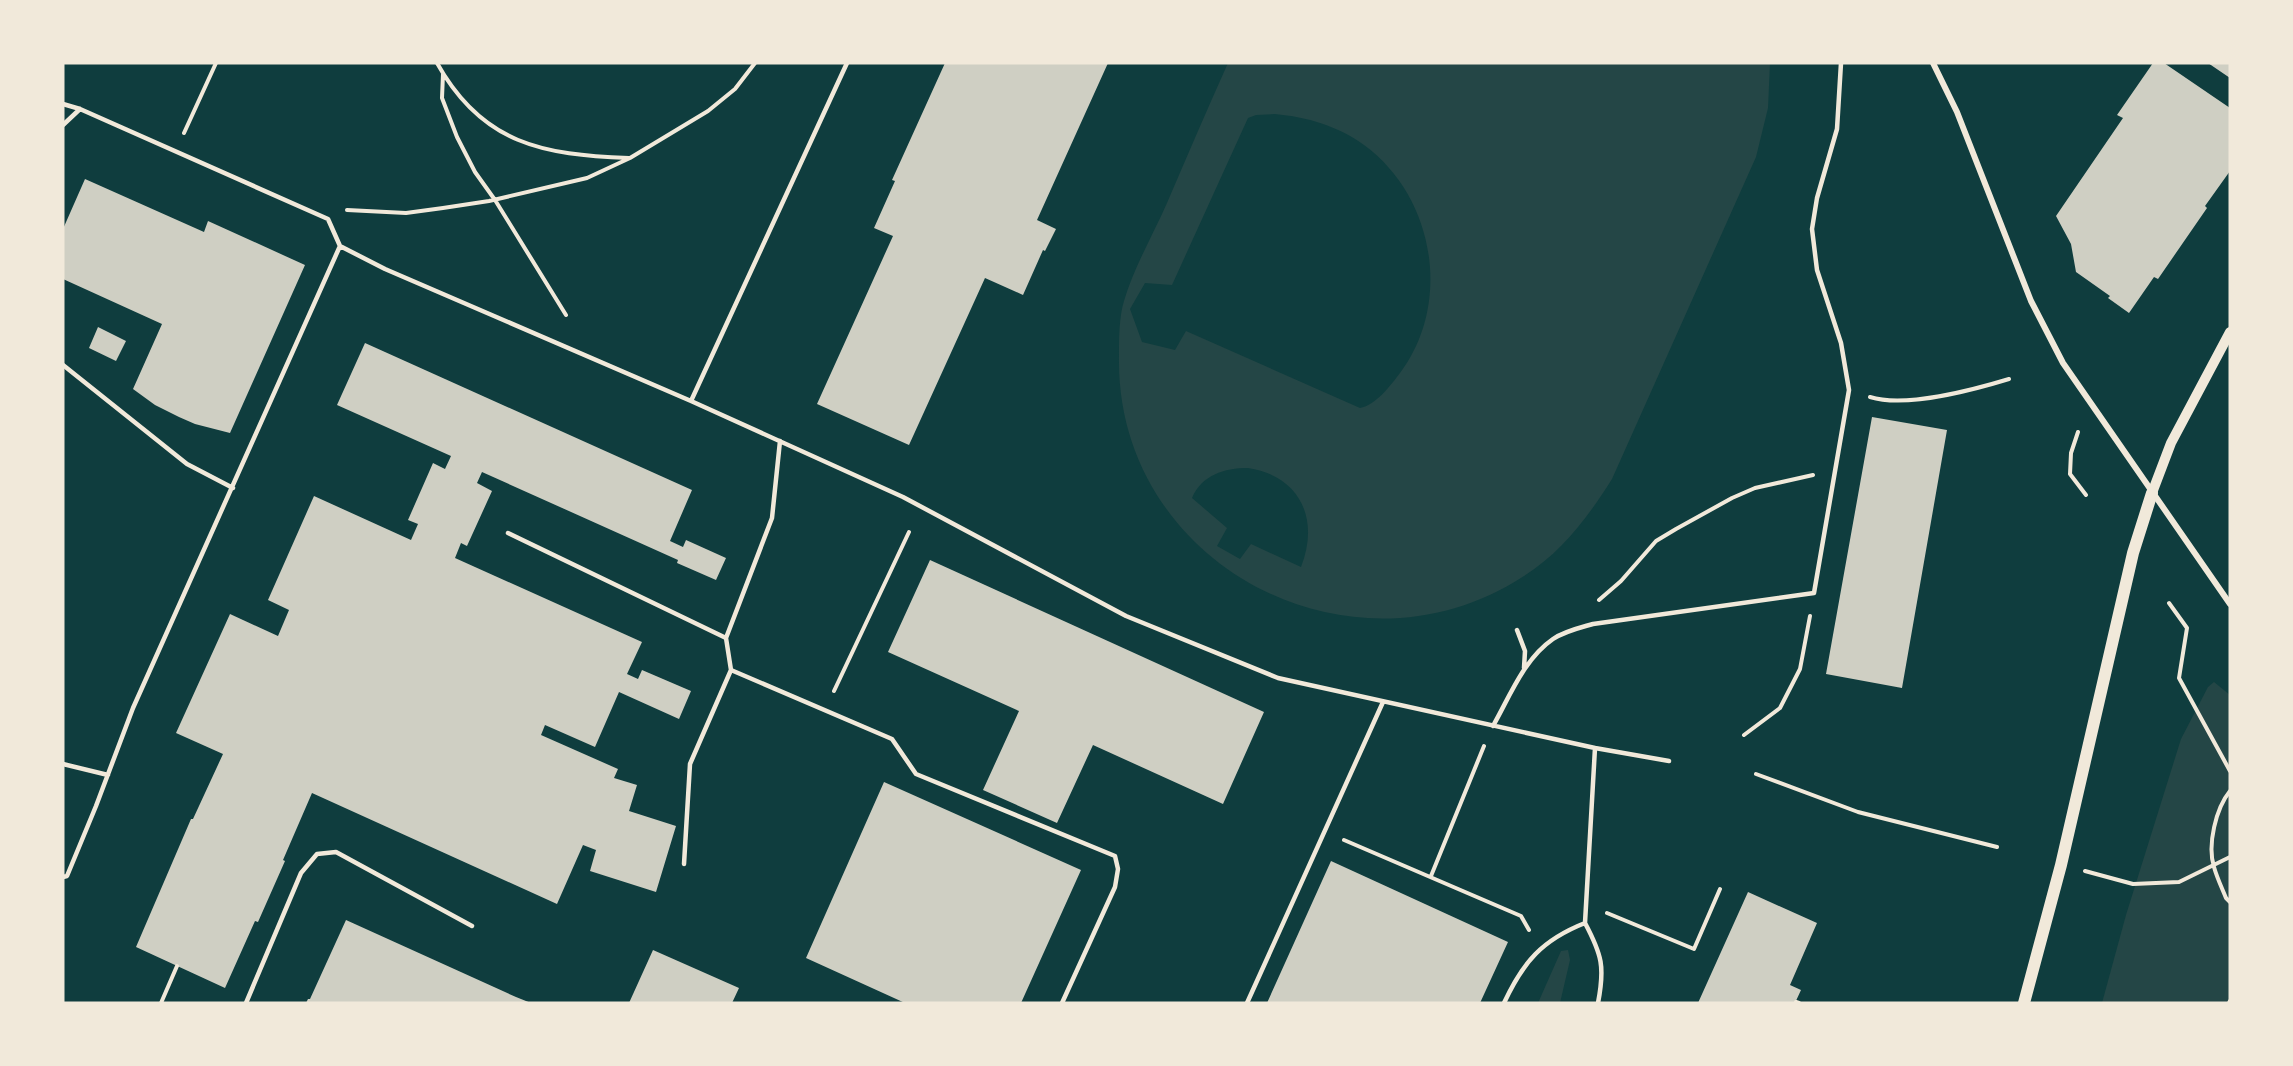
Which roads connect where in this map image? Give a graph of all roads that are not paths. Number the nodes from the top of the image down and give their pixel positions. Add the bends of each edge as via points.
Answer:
1 (847, 63) edge
2 (1841, 63) edge
3 (1933, 63) edge
4 (63, 104) edge
5 (80, 109) junction
6 (63, 125) edge
7 (340, 246) junction
8 (2230, 332) edge
9 (63, 365) edge
10 (691, 401) junction
11 (780, 441) junction
12 (232, 488) junction
13 (2152, 493) junction
14 (507, 533) dead end
15 (2230, 604) edge
16 (1516, 630) dead end
17 (726, 638) junction
18 (1524, 668) junction
19 (730, 670) junction
20 (1383, 702) junction
21 (1492, 726) junction
22 (1595, 748) junction
23 (1669, 760) dead end
24 (63, 764) edge
25 (108, 775) junction
26 (684, 864) dead end
27 (63, 877) edge
28 (1585, 923) junction
29 (472, 926) dead end
30 (246, 1003) edge
31 (1062, 1003) edge
32 (1247, 1003) edge
33 (1504, 1003) edge
34 (1598, 1003) edge
35 (2024, 1003) edge

1 - 10 lane
2 - 18 lane via 1837,129 1812,229 1818,270 1840,343 1849,390 1814,593 1593,624 1554,638
3 - 13 street via 1957,112 2036,311 2063,363
4 - 5 lane
5 - 6 lane
5 - 7 lane via 328,219
7 - 10 lane
7 - 12 lane
8 - 13 street via 2171,443
9 - 12 lane via 187,464
10 - 11 lane
11 - 17 lane via 772,518
11 - 20 lane via 903,497 1126,616 1278,678
12 - 25 lane via 133,708
13 - 15 street
13 - 35 main road via 2133,554 2061,865
14 - 17 lane
16 - 18 lane via 1525,651
17 - 19 lane
18 - 21 lane
19 - 26 lane via 690,764
19 - 31 lane via 892,739 916,774 1115,856 1115,887
20 - 21 lane
20 - 32 lane
21 - 22 lane
22 - 23 lane
22 - 28 lane
24 - 25 lane
25 - 27 lane via 67,876
28 - 33 lane via 1539,949 1517,975
28 - 34 lane via 1599,949 1603,977
29 - 30 lane via 336,852 317,854 301,873

